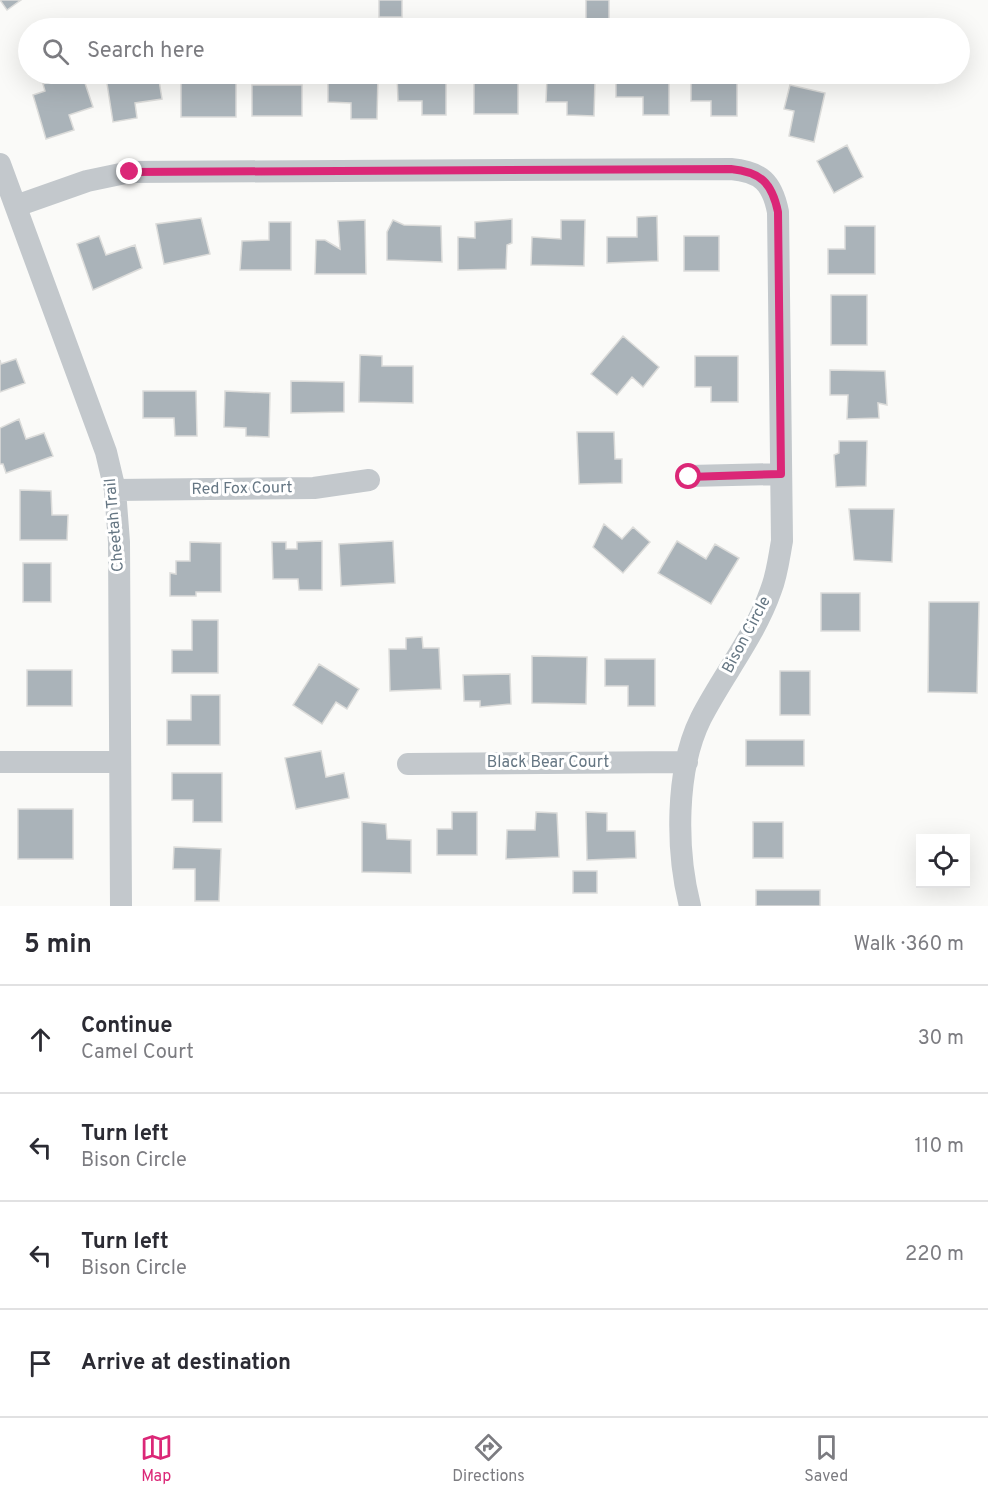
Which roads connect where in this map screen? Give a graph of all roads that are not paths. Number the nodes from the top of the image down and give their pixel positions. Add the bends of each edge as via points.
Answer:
1 (0, 164) edge
2 (15, 206) junction
3 (781, 474) junction
4 (689, 477) dead end
5 (369, 480) dead end
6 (115, 490) junction
7 (0, 762) edge
8 (120, 762) junction
9 (687, 762) junction
10 (408, 764) dead end
11 (121, 906) edge
12 (690, 906) edge

1 - 2 street, Cheetah Trail
2 - 3 street, Bison Circle via 87,181 130,172 749,171 762,178 775,195 778,212
2 - 6 street, Cheetah Trail via 106,452
3 - 4 street
3 - 9 street, Bison Circle via 782,542 771,590 700,720
5 - 6 street, Red Fox Court via 314,488
6 - 8 street, Cheetah Trail via 119,542
7 - 8 street
8 - 11 street, Cheetah Trail
9 - 10 street, Black Bear Court
9 - 12 street, Bison Circle via 681,857

